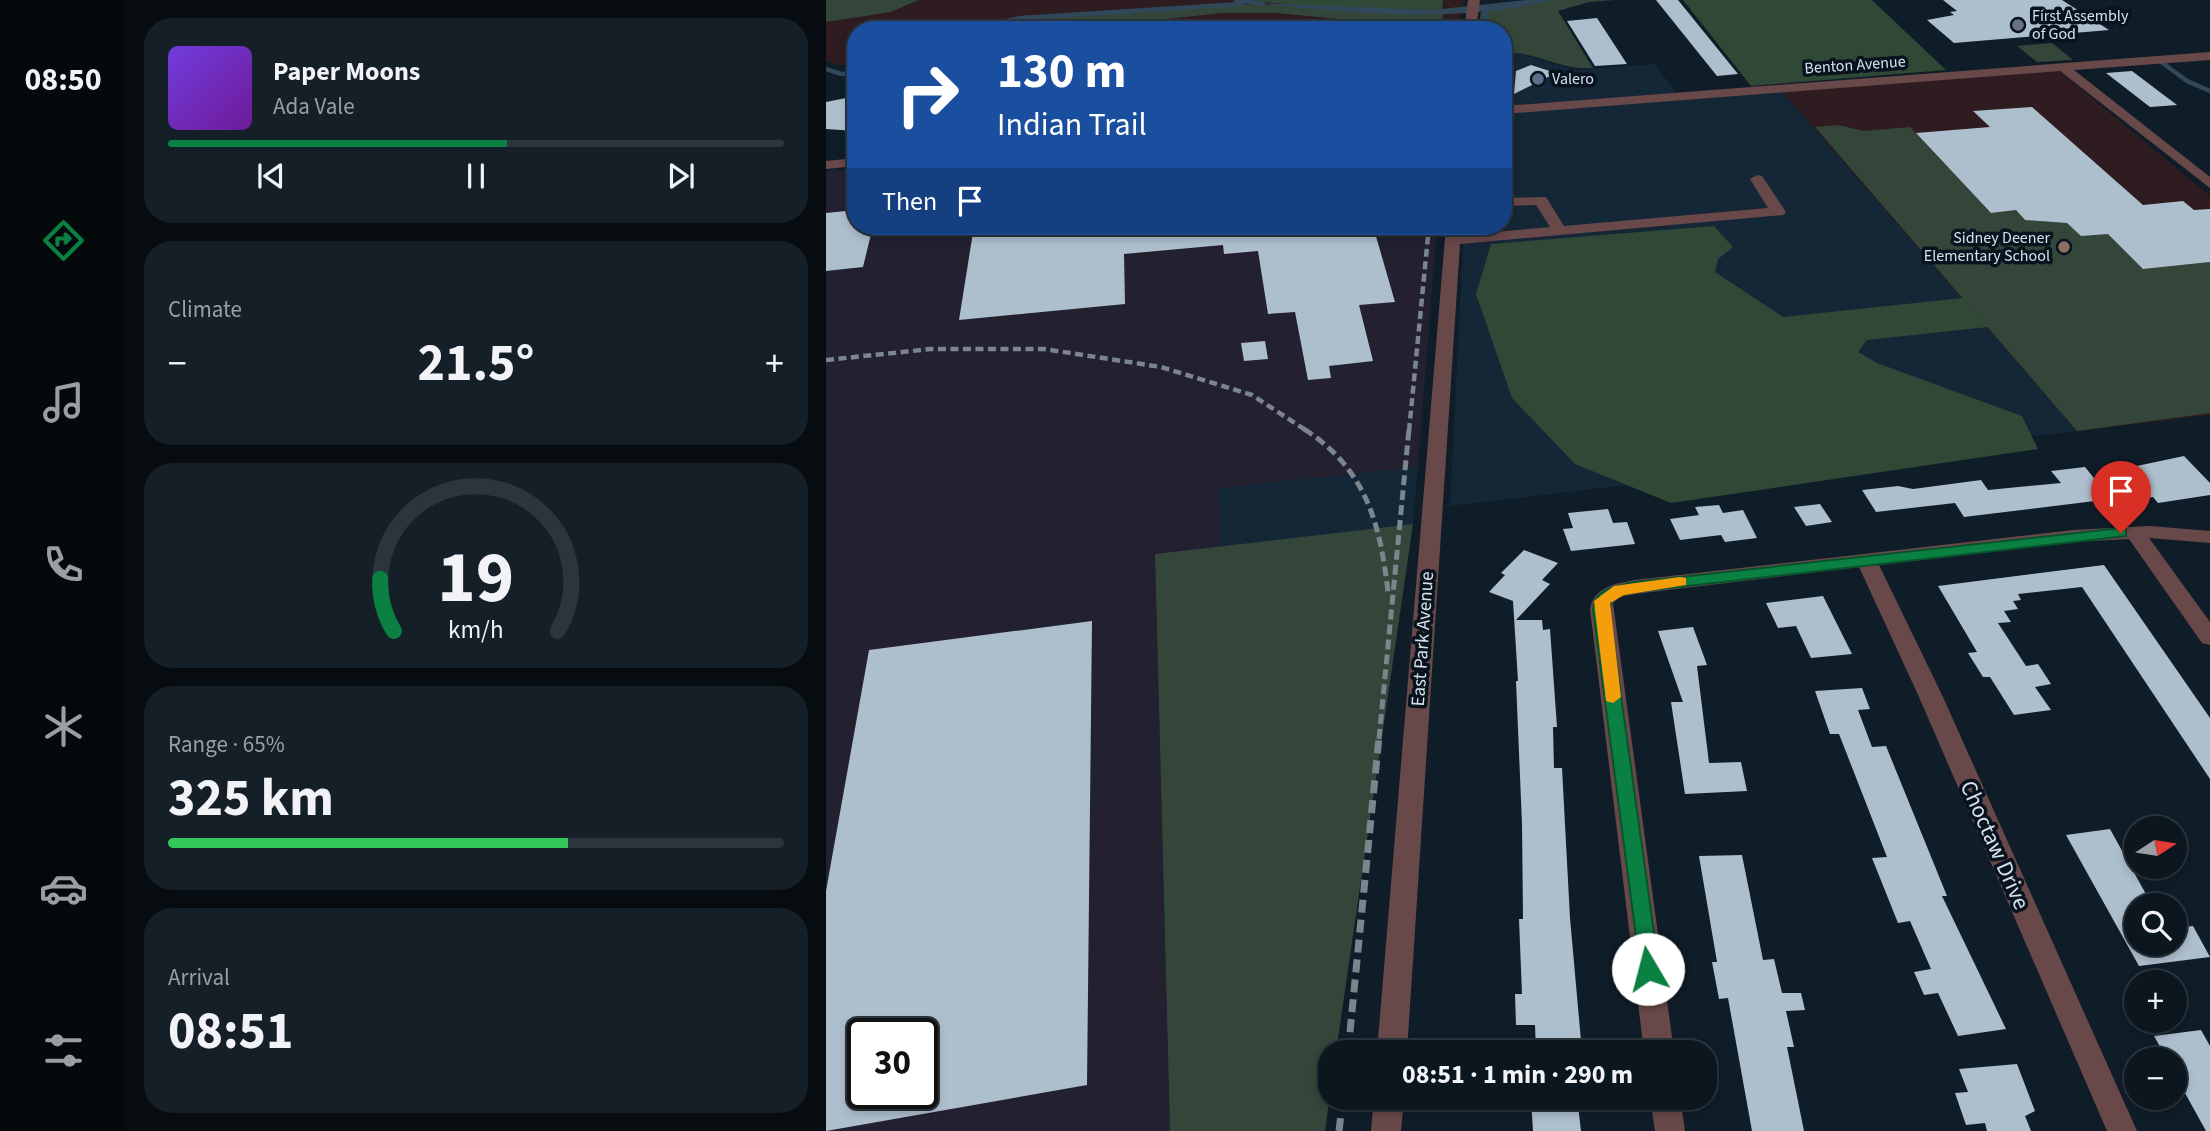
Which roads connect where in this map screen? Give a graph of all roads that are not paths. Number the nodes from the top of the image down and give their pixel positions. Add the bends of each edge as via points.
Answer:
1 (1474, 0) edge
2 (1471, 21) edge
3 (2210, 55) edge
4 (2062, 67) junction
5 (1512, 109) edge
6 (847, 163) edge
7 (826, 164) edge
8 (1757, 179) dead end
9 (2210, 184) edge
10 (1512, 202) edge
11 (1560, 231) junction
12 (1512, 232) edge
13 (1453, 235) edge
14 (2134, 532) junction
15 (2210, 537) edge
16 (1866, 561) junction
17 (2210, 638) edge
18 (1393, 1040) edge
19 (1657, 1040) edge
20 (1388, 1110) edge
21 (1667, 1110) edge
22 (1386, 1131) edge
23 (1670, 1131) edge
24 (2122, 1131) edge

1 - 2 street
3 - 4 street, Benton Avenue
4 - 5 street, Benton Avenue
4 - 9 street
6 - 7 street
8 - 11 street via 1778,212
10 - 11 street via 1541,200
11 - 12 street
13 - 18 street, East Park Avenue
14 - 15 street
14 - 16 street
14 - 17 street
16 - 19 street via 1635,587 1608,594 1602,601
16 - 24 street, Choctaw Drive via 1931,697
20 - 22 street
21 - 23 street

